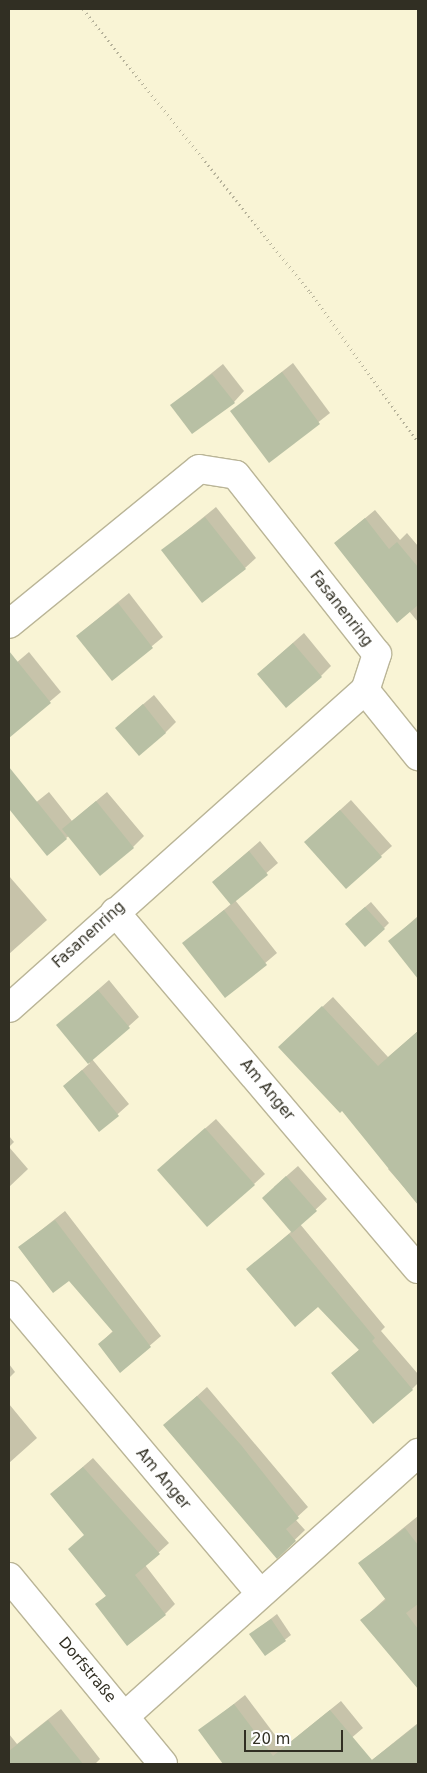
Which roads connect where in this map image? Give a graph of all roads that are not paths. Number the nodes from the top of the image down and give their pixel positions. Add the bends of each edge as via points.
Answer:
1 (9, 624) edge
2 (365, 690) junction
3 (418, 756) edge
4 (115, 912) junction
5 (9, 1008) edge
6 (418, 1269) edge
7 (9, 1295) edge
8 (418, 1453) edge
9 (9, 1577) edge
10 (260, 1594) junction
11 (125, 1716) junction
12 (162, 1764) edge

1 - 2 street, Fasanenring via 199,470 236,475 378,654
2 - 3 street
2 - 4 street, Fasanenring
4 - 5 street, Fasanenring
4 - 6 street, Am Anger
7 - 10 street, Am Anger
8 - 10 street
9 - 11 street, Dorfstraße
10 - 11 street
11 - 12 street, Dorfstraße

